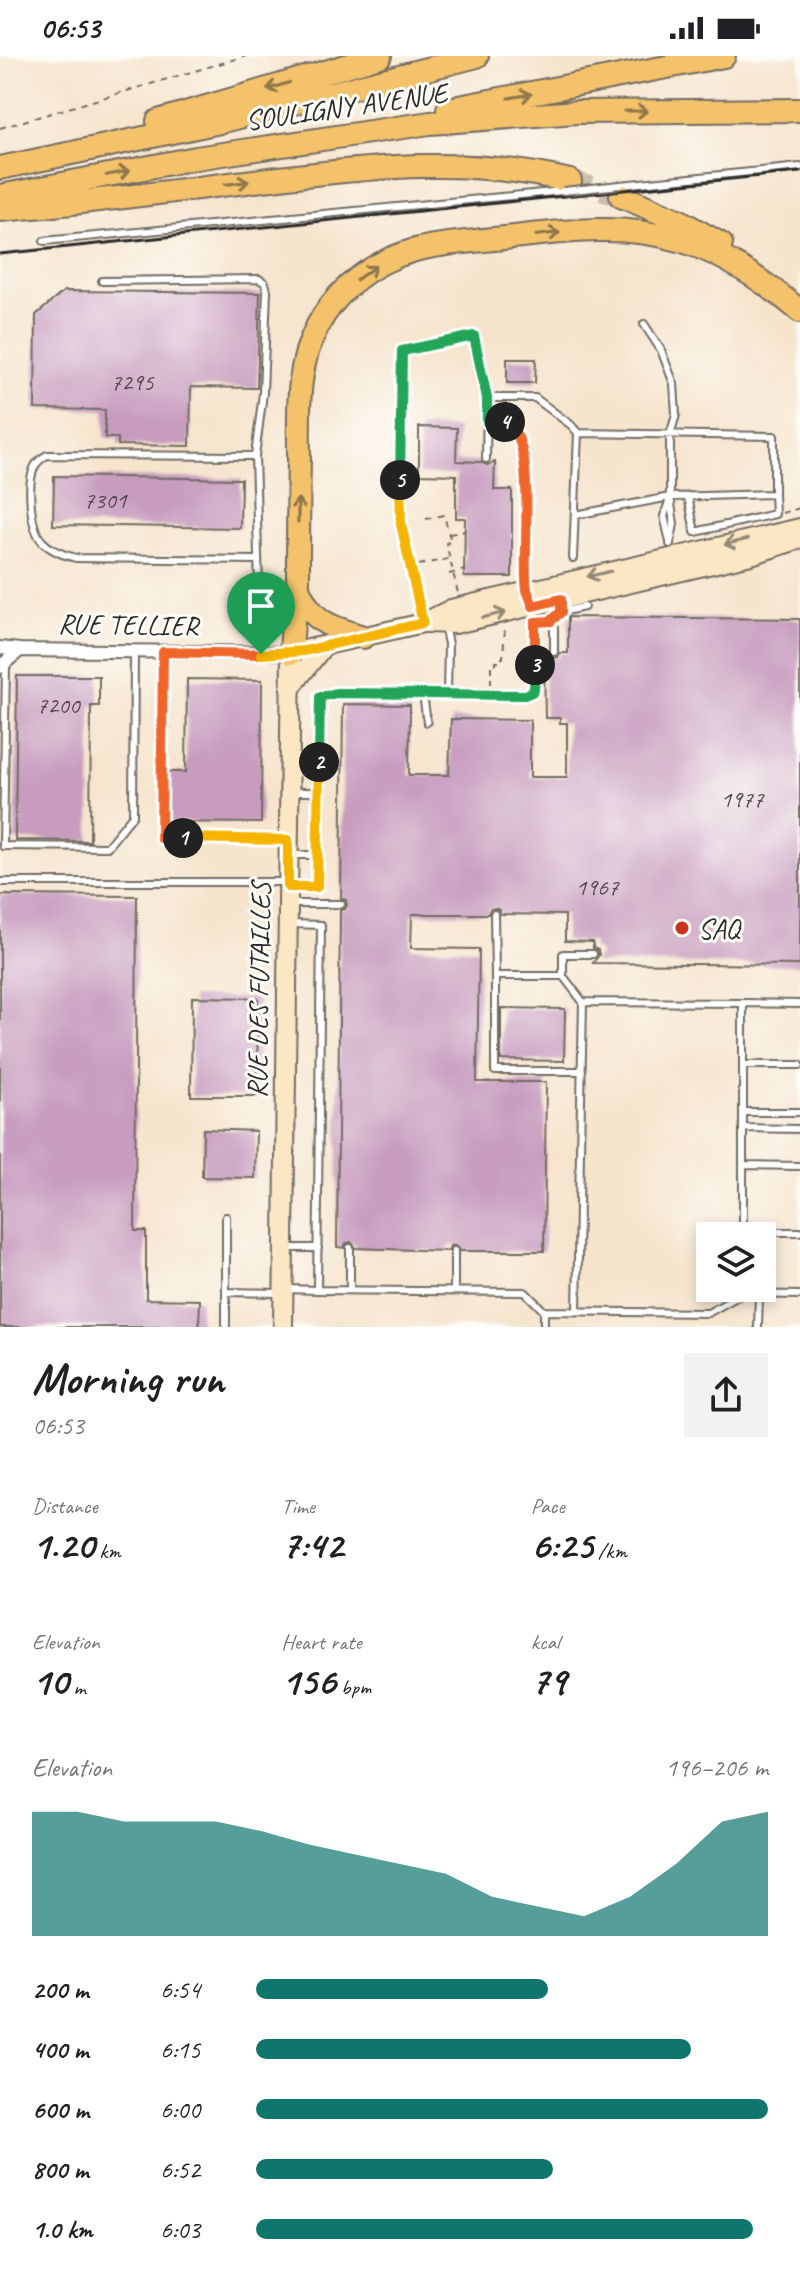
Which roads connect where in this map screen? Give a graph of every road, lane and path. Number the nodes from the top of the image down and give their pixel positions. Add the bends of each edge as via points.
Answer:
1 (246, 56) edge
2 (380, 56) edge
3 (477, 56) edge
4 (724, 56) edge
5 (800, 110) edge
6 (0, 128) edge
7 (196, 158) junction
8 (0, 167) edge
9 (800, 167) edge
10 (566, 186) junction
11 (621, 191) junction
12 (0, 196) edge
13 (0, 210) edge
14 (44, 241) dead end
15 (102, 281) dead end
16 (800, 301) edge
17 (800, 311) edge
18 (644, 324) dead end
19 (487, 398) junction
20 (487, 422) junction
21 (578, 433) junction
22 (670, 435) junction
23 (255, 456) junction
24 (486, 459) dead end
25 (774, 494) junction
26 (688, 496) junction
27 (670, 497) junction
28 (800, 508) edge
29 (450, 513) dead end
30 (775, 514) junction
31 (444, 515) junction
32 (575, 515) junction
33 (426, 519) dead end
34 (800, 528) edge
35 (465, 531) dead end
36 (449, 534) junction
37 (800, 539) edge
38 (450, 558) junction
39 (573, 558) dead end
40 (673, 558) junction
41 (258, 560) junction
42 (418, 565) dead end
43 (464, 570) dead end
44 (453, 572) junction
45 (449, 574) dead end
46 (298, 588) junction
47 (560, 598) junction
48 (460, 602) dead end
49 (532, 606) junction
50 (584, 607) dead end
51 (503, 617) dead end
52 (443, 618) junction
53 (551, 621) junction
54 (423, 623) junction
55 (363, 637) junction
56 (323, 647) junction
57 (0, 648) edge
58 (20, 650) junction
59 (134, 652) junction
60 (163, 652) junction
61 (554, 652) dead end
62 (291, 653) junction
63 (261, 654) junction
64 (3, 664) edge
65 (491, 677) dead end
66 (290, 689) junction
67 (447, 694) junction
68 (423, 695) junction
69 (427, 722) dead end
70 (289, 759) junction
71 (319, 760) junction
72 (289, 791) junction
73 (317, 792) junction
74 (288, 848) junction
75 (317, 855) junction
76 (0, 882) edge
77 (288, 891) junction
78 (341, 904) dead end
79 (494, 914) dead end
80 (287, 924) junction
81 (593, 954) dead end
82 (495, 976) junction
83 (563, 976) junction
84 (583, 1002) junction
85 (743, 1003) junction
86 (800, 1004) edge
87 (743, 1065) junction
88 (800, 1065) edge
89 (582, 1071) junction
90 (743, 1112) junction
91 (800, 1112) edge
92 (743, 1128) junction
93 (800, 1129) edge
94 (743, 1165) junction
95 (800, 1166) edge
96 (226, 1217) dead end
97 (743, 1222) edge
98 (800, 1232) edge
99 (776, 1233) edge
100 (284, 1248) junction
101 (318, 1248) junction
102 (350, 1248) dead end
103 (454, 1251) dead end
104 (317, 1290) junction
105 (350, 1290) junction
106 (283, 1291) junction
107 (454, 1291) junction
108 (226, 1292) junction
109 (776, 1294) edge
110 (800, 1295) edge
111 (725, 1302) edge
112 (759, 1302) edge
113 (544, 1311) junction
114 (577, 1311) junction
115 (226, 1327) edge
116 (283, 1327) edge
117 (544, 1327) edge
118 (758, 1327) edge

1 - 6 path
2 -> 8 highway
3 - 8 highway, SOULIGNY AVENUE via 220,122
7 -> 4 highway
7 -> 5 highway, SOULIGNY AVENUE via 430,123 532,114
12 -> 7 highway, SOULIGNY AVENUE
9 - 11 lane
10 - 11 lane, bridge
13 -> 10 highway via 418,165 508,169
10 - 14 lane
11 - 16 highway via 729,248
15 - 23 lane via 265,283 263,393
46 -> 17 highway via 303,365 325,313 375,266 444,245 632,230 679,240 721,258
18 - 22 lane via 674,384 676,415
19 - 20 lane
19 - 21 lane via 535,398
19 - 54 lane via 474,336 402,351 401,524
20 - 24 lane
20 - 49 lane via 512,425 525,457
21 - 22 lane
21 - 32 lane
22 - 25 lane via 774,436
22 - 27 lane
23 - 41 lane
23 - 41 lane via 53,453 35,465 32,520 47,546 76,558
25 - 26 lane
25 - 30 lane
26 - 27 lane
26 - 30 lane via 695,532
27 - 32 lane
27 - 40 lane via 664,516
28 - 30 path
29 - 31 path
31 - 33 path
31 - 36 path
32 - 39 lane
34 -> 40 street, RUE TELLIER
35 - 36 path
36 - 38 path via 451,542 444,543
37 - 40 street, RUE TELLIER via 751,555
38 - 42 path
38 - 44 path
40 - 47 street, RUE TELLIER
41 - 63 lane
43 - 44 path
44 - 45 path
44 - 48 path
46 - 55 highway via 320,621
46 - 62 highway
47 - 49 street, RUE TELLIER
47 - 50 lane
47 - 53 lane
49 - 52 street, RUE TELLIER via 455,624
49 - 53 lane
49 - 67 lane via 532,692
51 - 65 path via 503,658 491,665
52 - 54 street, RUE TELLIER
52 - 67 lane
53 - 61 lane
54 - 55 street, RUE TELLIER
55 - 56 street, RUE TELLIER
56 - 62 street, RUE TELLIER
56 - 66 street
57 - 58 street, RUE TELLIER
58 - 59 street, RUE TELLIER
58 - 64 street, RUE TELLIER
59 - 60 street, RUE TELLIER
59 - 64 lane via 133,815 107,847 3,846
60 - 63 street, RUE TELLIER
60 - 74 lane via 161,838
62 - 63 street, RUE TELLIER
62 - 66 street, RUE DES FUTAILLES
66 - 70 street, RUE DES FUTAILLES
67 - 68 lane
68 - 69 lane
68 - 71 lane via 320,697
70 - 71 lane
70 - 72 street, RUE DES FUTAILLES
71 - 73 lane
72 - 73 lane
72 - 74 street, RUE DES FUTAILLES
73 - 75 lane
74 - 75 lane
74 - 77 street, RUE DES FUTAILLES
75 - 77 lane via 317,887
76 - 77 lane
77 - 78 lane
77 - 80 street, RUE DES FUTAILLES
79 - 82 lane
80 - 100 street, RUE DES FUTAILLES
80 - 101 lane via 321,925
81 - 83 lane via 563,954
82 - 83 lane
82 - 89 lane via 495,1071
83 - 84 lane
84 - 85 lane
84 - 89 lane
85 - 86 lane
85 - 87 lane
87 - 88 lane
87 - 90 lane
89 - 114 lane
90 - 91 lane
90 - 92 lane
92 - 93 lane
92 - 94 lane
94 - 95 lane
94 - 97 lane
96 - 108 lane
98 - 99 lane
100 - 101 lane
100 - 106 street, RUE DES FUTAILLES
101 - 104 lane
102 - 105 lane
103 - 107 lane
104 - 105 lane
104 - 106 lane
105 - 107 lane
106 - 108 lane
106 - 116 street, RUE DES FUTAILLES
107 - 113 lane via 525,1292
108 - 115 lane
109 - 110 lane
111 - 114 lane via 708,1313
112 - 118 lane
113 - 114 lane
113 - 117 lane

